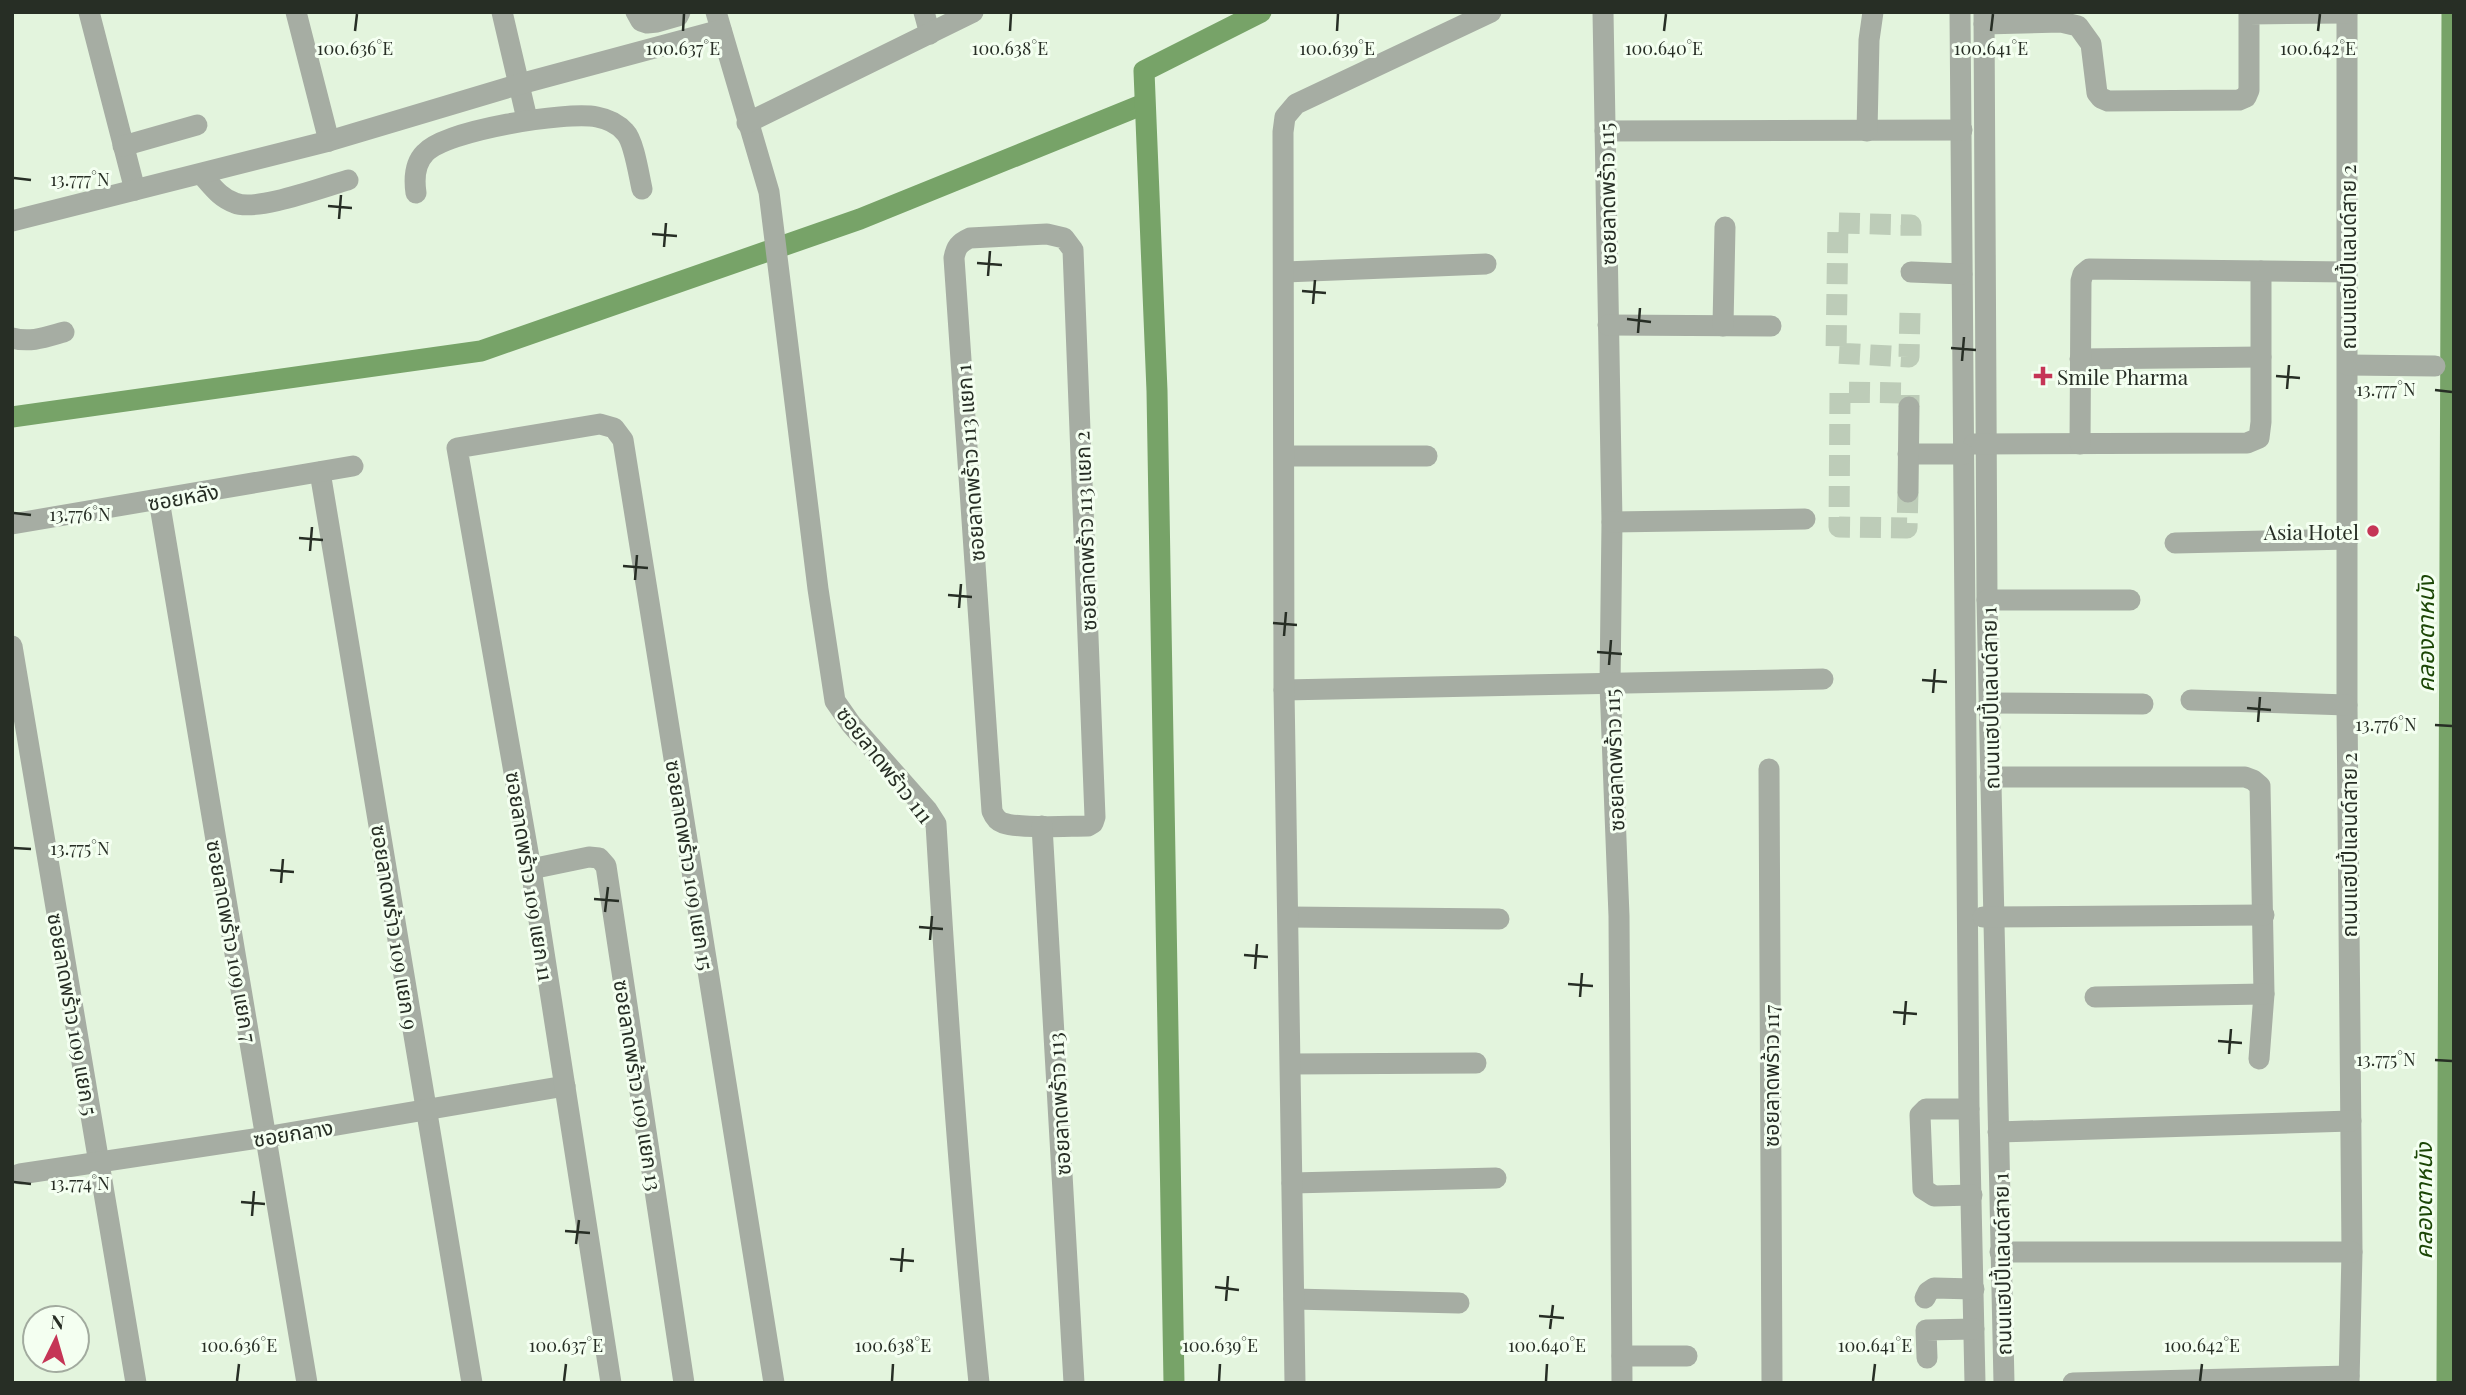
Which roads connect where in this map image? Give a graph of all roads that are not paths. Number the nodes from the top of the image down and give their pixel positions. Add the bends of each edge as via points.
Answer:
1 (89, 12) edge
2 (296, 12) edge
3 (502, 12) edge
4 (636, 12) edge
5 (680, 12) edge
6 (924, 12) edge
7 (973, 12) edge
8 (1491, 12) edge
9 (1603, 12) edge
10 (1873, 12) edge
11 (1960, 12) edge
12 (2347, 13) edge
13 (1984, 18) edge
14 (718, 21) edge
15 (930, 34) junction
16 (520, 84) junction
17 (527, 119) junction
18 (747, 123) junction
19 (197, 125) dead end
20 (1962, 130) junction
21 (1605, 131) junction
22 (1867, 131) junction
23 (329, 141) junction
24 (123, 146) junction
25 (202, 175) junction
26 (348, 180) dead end
27 (642, 189) dead end
28 (135, 190) junction
29 (416, 193) dead end
30 (12, 221) edge
31 (1725, 227) dead end
32 (1016, 236) joint
33 (1486, 264) dead end
34 (2261, 271) junction
35 (1285, 272) junction
36 (1910, 272) dead end
37 (2347, 272) junction
38 (1962, 274) junction
39 (1608, 326) junction
40 (1723, 326) junction
41 (1771, 326) dead end
42 (64, 332) dead end
43 (12, 338) edge
44 (1962, 347) junction
45 (1986, 347) junction
46 (2261, 357) junction
47 (2080, 359) junction
48 (2348, 365) junction
49 (2435, 366) dead end
50 (1909, 407) dead end
51 (536, 435) joint
52 (1986, 444) junction
53 (2080, 444) junction
54 (1963, 449) junction
55 (1908, 454) junction
56 (1285, 456) junction
57 (1427, 456) dead end
58 (353, 466) dead end
59 (320, 472) junction
60 (1908, 492) tunnel mouth
61 (159, 500) junction
62 (1805, 519) dead end
63 (1612, 522) junction
64 (12, 524) edge
65 (2348, 539) junction
66 (2175, 543) dead end
67 (1987, 600) junction
68 (2130, 600) dead end
69 (12, 646) edge
70 (1823, 679) dead end
71 (1610, 685) junction
72 (1284, 690) junction
73 (2192, 699) dead end
74 (1989, 702) junction
75 (2143, 704) dead end
76 (2347, 705) junction
77 (1769, 769) dead end
78 (1990, 777) junction
79 (1042, 826) junction
80 (531, 869) junction
81 (2264, 915) junction
82 (1289, 917) junction
83 (1994, 917) junction
84 (1967, 918) junction
85 (1499, 919) dead end
86 (2264, 994) junction
87 (2095, 997) dead end
88 (2259, 1059) dead end
89 (1476, 1063) dead end
90 (1291, 1064) junction
91 (565, 1086) junction
92 (426, 1109) junction
93 (1969, 1109) junction
94 (2351, 1121) junction
95 (1998, 1132) junction
96 (266, 1137) junction
97 (99, 1161) junction
98 (20, 1174) dead end
99 (1496, 1178) dead end
100 (1292, 1182) junction
101 (1972, 1195) junction
102 (2000, 1252) junction
103 (2352, 1252) junction
104 (1974, 1289) junction
105 (1925, 1298) dead end
106 (1294, 1299) junction
107 (1459, 1303) dead end
108 (1974, 1329) junction
109 (1622, 1356) junction
110 (1688, 1356) dead end
111 (1927, 1358) dead end
112 (2349, 1380) edge
113 (136, 1383) edge
114 (307, 1383) edge
115 (472, 1383) edge
116 (611, 1383) edge
117 (684, 1383) edge
118 (774, 1383) edge
119 (979, 1383) edge
120 (1074, 1383) edge
121 (1295, 1383) edge
122 (1622, 1383) edge
123 (1772, 1383) edge
124 (1975, 1383) edge
125 (2004, 1383) edge
126 (2073, 1383) edge

1 - 24 street
2 - 23 street
3 - 16 street
4 - 5 street via 647,23
6 - 15 street
7 - 15 street
8 - 35 street via 1296,104 1285,117
9 - 21 street, ซอยลาดพร้าว 115
10 - 22 street
11 - 20 street, ถนนแฮปปี้แลนด์สาย 1
12 - 13 street via 2249,14 2249,90 2239,100 2101,99 2091,44 2078,26
12 - 37 street, ถนนแฮปปี้แลนด์สาย 2
13 - 45 street, ถนนแฮปปี้แลนด์สาย 1
14 - 16 street
14 - 18 street, ซอยลาดพร้าว 111
15 - 18 street
16 - 17 street
16 - 23 street
17 - 27 street via 596,117 612,122 628,134
17 - 29 street via 444,141 427,150 414,178
18 - 119 street, ซอยลาดพร้าว 111 via 769,192 835,701 936,824
19 - 24 street
20 - 22 street
20 - 38 street, ถนนแฮปปี้แลนด์สาย 1
21 - 22 street
21 - 39 street, ซอยลาดพร้าว 115
23 - 25 street
24 - 28 street
25 - 26 street via 220,196 237,205 257,205
25 - 28 street
28 - 30 street
31 - 40 street
32 - 79 street, ซอยลาดพร้าว 113 แยก 1 via 961,242 954,258 992,811 1004,823
32 - 79 street, ซอยลาดพร้าว 113 แยก 2 via 1047,233 1064,238 1073,250 1095,817 1088,825
33 - 35 street
34 - 37 street
34 - 46 street
34 - 47 street via 2090,269 2081,281
35 - 56 street
36 - 38 street
37 - 48 street, ถนนแฮปปี้แลนด์สาย 2
38 - 44 street, ถนนแฮปปี้แลนด์สาย 1
39 - 40 street
39 - 63 street, ซอยลาดพร้าว 115
40 - 41 street
42 - 43 street via 37,340
44 - 45 street
44 - 54 street, ถนนแฮปปี้แลนด์สาย 1
45 - 52 street, ถนนแฮปปี้แลนด์สาย 1
46 - 47 street
46 - 53 street via 2259,438 2247,443
47 - 53 street
48 - 49 street
48 - 65 street, ถนนแฮปปี้แลนด์สาย 2
50 - 55 street
51 - 80 street, ซอยลาดพร้าว 109 แยก 11 via 457,448
51 - 118 street, ซอยลาดพร้าว 109 แยก 15 via 600,424 614,428 623,440
52 - 53 street
52 - 54 street
52 - 67 street, ถนนแฮปปี้แลนด์สาย 1
54 - 55 street
54 - 84 street, ถนนแฮปปี้แลนด์สาย 1
55 - 60 street
56 - 57 street
56 - 72 street
58 - 59 street, ซอยหลัง
59 - 61 street, ซอยหลัง
59 - 92 street, ซอยลาดพร้าว 109 แยก 9
61 - 64 street, ซอยหลัง
61 - 96 street, ซอยลาดพร้าว 109 แยก 7
62 - 63 street
63 - 71 street, ซอยลาดพร้าว 115
65 - 66 street
65 - 76 street, ถนนแฮปปี้แลนด์สาย 2
67 - 68 street
67 - 74 street, ถนนแฮปปี้แลนด์สาย 1
69 - 97 street, ซอยลาดพร้าว 109 แยก 5
70 - 71 street
71 - 72 street
71 - 109 street, ซอยลาดพร้าว 115 via 1619,916
72 - 82 street
73 - 76 street
74 - 75 street
74 - 78 street, ถนนแฮปปี้แลนด์สาย 1
76 - 94 street, ถนนแฮปปี้แลนด์สาย 2
77 - 123 street, ซอยลาดพร้าว 117
78 - 81 street via 2253,779 2260,786
78 - 83 street, ถนนแฮปปี้แลนด์สาย 1
79 - 120 street, ซอยลาดพร้าว 113
80 - 91 street, ซอยลาดพร้าว 109 แยก 11
80 - 117 street, ซอยลาดพร้าว 109 แยก 13 via 589,856 606,866
81 - 83 street
81 - 86 street
82 - 85 street
82 - 90 street
83 - 84 street
83 - 95 street, ถนนแฮปปี้แลนด์สาย 1
84 - 93 street, ถนนแฮปปี้แลนด์สาย 1
86 - 87 street
86 - 88 street
89 - 90 street
90 - 100 street
91 - 92 street, ซอยกลาง
91 - 116 street, ซอยลาดพร้าว 109 แยก 11
92 - 96 street, ซอยกลาง
92 - 115 street, ซอยลาดพร้าว 109 แยก 9
93 - 101 street, ถนนแฮปปี้แลนด์สาย 1
93 - 101 street via 1926,1109 1920,1115 1923,1189 1934,1196
94 - 95 street
94 - 103 street, ถนนแฮปปี้แลนด์สาย 2
95 - 102 street, ถนนแฮปปี้แลนด์สาย 1
96 - 97 street, ซอยกลาง
96 - 114 street, ซอยลาดพร้าว 109 แยก 7
97 - 98 street, ซอยกลาง
97 - 113 street, ซอยลาดพร้าว 109 แยก 5
99 - 100 street
100 - 106 street
101 - 104 street, ถนนแฮปปี้แลนด์สาย 1
102 - 103 street
102 - 125 street, ถนนแฮปปี้แลนด์สาย 1
103 - 112 street, ถนนแฮปปี้แลนด์สาย 2
104 - 105 street via 1934,1289
104 - 108 street, ถนนแฮปปี้แลนด์สาย 1
106 - 107 street
106 - 121 street
108 - 111 street via 1926,1330
108 - 124 street, ถนนแฮปปี้แลนด์สาย 1
109 - 110 street
109 - 122 street, ซอยลาดพร้าว 115
112 - 126 street

